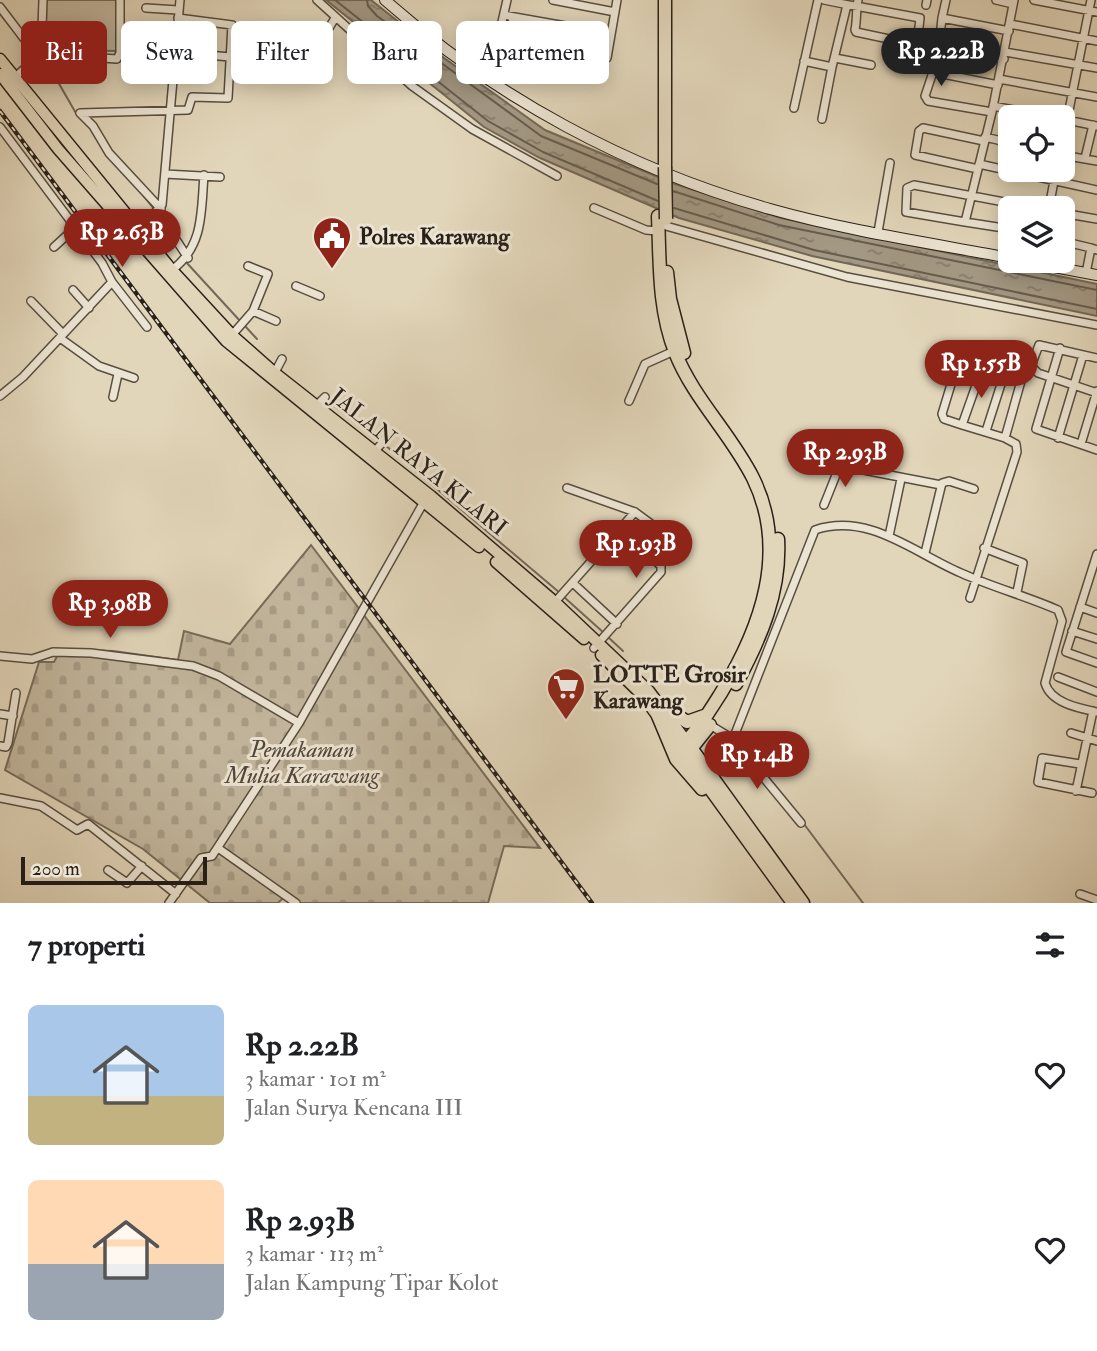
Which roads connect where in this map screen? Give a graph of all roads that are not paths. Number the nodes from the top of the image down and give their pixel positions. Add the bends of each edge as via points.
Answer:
1 (43, 0) edge
2 (120, 0) edge
3 (180, 0) edge
4 (317, 0) edge
5 (385, 0) edge
6 (507, 0) edge
7 (553, 0) edge
8 (617, 0) edge
9 (658, 0) edge
10 (664, 0) edge
11 (818, 0) edge
12 (824, 0) edge
13 (946, 0) edge
14 (996, 0) edge
15 (1034, 0) edge
16 (1091, 0) edge
17 (1014, 2) edge
18 (856, 4) edge
19 (0, 7) edge
20 (146, 8) dead end
21 (1093, 11) edge
22 (615, 12) junction
23 (178, 14) junction
24 (507, 16) junction
25 (335, 18) junction
26 (942, 18) junction
27 (41, 21) edge
28 (177, 21) edge
29 (333, 21) edge
30 (505, 21) edge
31 (511, 21) edge
32 (1010, 28) junction
33 (611, 34) junction
34 (21, 35) edge
35 (1083, 38) junction
36 (1097, 41) edge
37 (609, 46) edge
38 (217, 56) edge
39 (1004, 56) junction
40 (230, 57) junction
41 (835, 58) junction
42 (0, 59) edge
43 (107, 59) edge
44 (804, 61) junction
45 (1078, 64) junction
46 (871, 65) dead end
47 (832, 67) junction
48 (1097, 68) edge
49 (21, 72) edge
50 (0, 74) edge
51 (14, 78) junction
52 (998, 82) junction
53 (172, 84) edge
54 (1072, 91) junction
55 (1097, 97) edge
56 (1069, 105) edge
57 (794, 108) dead end
58 (169, 109) junction
59 (993, 109) junction
60 (998, 110) edge
61 (821, 119) dead end
62 (1075, 122) edge
63 (1095, 126) edge
64 (0, 127) edge
65 (985, 139) junction
66 (998, 141) edge
67 (1075, 157) edge
68 (1085, 159) junction
69 (1097, 161) edge
70 (890, 163) dead end
71 (661, 166) junction
72 (978, 167) junction
73 (998, 171) edge
74 (165, 174) junction
75 (204, 175) junction
76 (557, 176) dead end
77 (220, 177) dead end
78 (1054, 182) joint
79 (1097, 190) edge
80 (972, 196) junction
81 (1051, 196) edge
82 (998, 201) edge
83 (594, 208) dead end
84 (157, 213) junction
85 (1075, 215) edge
86 (1097, 219) edge
87 (965, 222) junction
88 (662, 223) junction
89 (76, 227) junction
90 (998, 227) edge
91 (136, 232) junction
92 (878, 232) junction
93 (1075, 244) edge
94 (54, 247) dead end
95 (1094, 249) edge
96 (998, 256) edge
97 (186, 260) junction
98 (248, 266) dead end
99 (1075, 269) edge
100 (172, 270) junction
101 (1094, 272) edge
102 (113, 282) junction
103 (296, 286) dead end
104 (73, 290) dead end
105 (320, 296) dead end
106 (31, 301) dead end
107 (89, 308) junction
108 (253, 311) junction
109 (276, 321) dead end
110 (1097, 325) edge
111 (147, 327) dead end
112 (232, 335) junction
113 (62, 336) junction
114 (1060, 348) junction
115 (674, 351) junction
116 (1083, 355) junction
117 (1097, 358) edge
118 (277, 367) junction
119 (956, 368) dead end
120 (118, 374) junction
121 (1051, 376) junction
122 (979, 377) dead end
123 (134, 378) dead end
124 (1003, 378) dead end
125 (1021, 381) dead end
126 (1075, 383) junction
127 (1097, 392) edge
128 (0, 396) edge
129 (113, 397) dead end
130 (629, 401) dead end
131 (319, 403) junction
132 (962, 425) junction
133 (986, 431) junction
134 (389, 436) dead end
135 (1005, 438) junction
136 (1058, 438) junction
137 (1081, 444) junction
138 (377, 449) junction
139 (870, 449) dead end
140 (1097, 450) edge
141 (867, 471) junction
142 (901, 479) junction
143 (941, 485) junction
144 (567, 488) dead end
145 (974, 489) dead end
146 (431, 496) junction
147 (421, 502) junction
148 (824, 505) dead end
149 (635, 512) junction
150 (621, 529) junction
151 (889, 536) junction
152 (639, 544) junction
153 (984, 548) junction
154 (925, 553) junction
155 (1097, 554) edge
156 (975, 578) junction
157 (1087, 583) junction
158 (575, 584) junction
159 (1097, 586) edge
160 (1017, 592) junction
161 (559, 598) junction
162 (970, 598) dead end
163 (1079, 610) junction
164 (1061, 612) junction
165 (1097, 612) edge
166 (617, 624) junction
167 (1072, 631) junction
168 (1097, 639) edge
169 (601, 641) junction
170 (0, 656) edge
171 (1097, 663) edge
172 (1058, 677) dead end
173 (1097, 692) edge
174 (16, 693) dead end
175 (660, 711) junction
176 (1095, 712) edge
177 (0, 714) edge
178 (13, 716) junction
179 (709, 720) junction
180 (299, 723) junction
181 (1070, 733) dead end
182 (1086, 737) junction
183 (731, 741) junction
184 (1097, 741) edge
185 (0, 746) edge
186 (686, 748) junction
187 (1080, 764) junction
188 (707, 769) junction
189 (1076, 790) junction
190 (1092, 793) dead end
191 (0, 798) edge
192 (726, 814) junction
193 (801, 823) dead end
194 (218, 848) junction
195 (142, 866) junction
196 (108, 870) dead end
197 (176, 894) junction
198 (1080, 894) dead end
199 (1097, 900) edge
200 (169, 903) edge
201 (296, 903) edge
202 (793, 903) edge
203 (803, 903) edge

1 - 27 street
2 - 43 street via 120,53 117,59
3 - 23 street
4 - 25 street
5 - 92 street via 472,67 544,114 621,154 753,204
6 - 24 street
7 - 22 street
8 - 22 street
9 - 71 highway
10 - 71 highway
11 - 44 street
12 - 18 street
13 - 26 street
14 - 17 street
15 - 21 street
16 - 21 street
17 - 32 street
18 - 18 street via 920,18 917,45 856,32
18 - 41 street
19 - 34 street
20 - 23 street
21 - 35 street
22 - 33 street
23 - 28 street
23 - 40 street via 232,25
24 - 30 street
24 - 31 street
24 - 33 street
25 - 29 street
25 - 76 street via 456,118
26 - 32 street
26 - 39 street via 939,46
32 - 35 street
32 - 39 street
33 - 37 street
35 - 36 street
35 - 45 street
38 - 40 street
39 - 45 street
39 - 52 street
40 - 58 street via 228,98 192,97 188,110
41 - 46 street
41 - 47 street
42 - 51 main road, JALAN RAYA KLARI
44 - 47 street
44 - 57 street
45 - 48 street
45 - 54 street
47 - 61 street
49 - 51 street
50 - 91 main road, JALAN RAYA KLARI via 58,149
51 - 91 main road, JALAN RAYA KLARI
52 - 54 street
52 - 59 street
52 - 59 street via 933,72 925,96 928,101
53 - 58 street
54 - 55 street
54 - 56 street
58 - 74 street
58 - 84 street via 79,113
59 - 60 street
59 - 65 street
62 - 63 street
63 - 68 street
64 - 89 street
65 - 66 street
65 - 72 street
65 - 72 street via 919,131 915,155
67 - 68 street
68 - 69 street
70 - 92 street
71 - 88 highway, bridge
72 - 73 street
72 - 80 street
74 - 75 street
74 - 84 street
75 - 77 street
75 - 97 street via 199,225
78 - 79 street
78 - 81 street
80 - 82 street
80 - 87 street
80 - 87 street via 914,185 907,188 906,212
83 - 88 street via 646,230
84 - 91 street
84 - 97 street
85 - 86 street
87 - 90 street
88 - 110 street via 847,277
88 - 115 highway via 660,296
88 - 179 highway via 670,299 683,350 695,377 761,478 778,534 779,572 767,616 746,666
89 - 94 street
89 - 102 street
91 - 100 main road, JALAN RAYA KLARI
91 - 118 main road, JALAN RAYA KLARI via 226,341
92 - 96 street
93 - 95 street
95 - 101 street
97 - 100 street
98 - 108 street via 268,274
99 - 101 street
100 - 112 main road, JALAN RAYA KLARI
102 - 107 street
102 - 111 street
103 - 105 street
104 - 107 street
106 - 113 street
107 - 113 street
108 - 109 street
108 - 112 street
112 - 118 main road, JALAN RAYA KLARI
113 - 120 street via 89,360
113 - 128 street
114 - 116 street
114 - 121 street
114 - 121 street via 1039,345 1032,361 1032,370
115 - 130 street via 645,364
115 - 179 highway via 752,477 770,534 766,596
116 - 117 street
116 - 126 street
118 - 131 main road, JALAN RAYA KLARI
119 - 132 street via 942,414
120 - 123 street
120 - 129 street
121 - 126 street
121 - 136 street via 1036,427
122 - 132 street
124 - 133 street
125 - 135 street
126 - 127 street
126 - 136 street
127 - 137 street
131 - 138 main road, JALAN RAYA KLARI
131 - 147 main road, JALAN RAYA KLARI
132 - 133 street
133 - 135 street
134 - 138 street
135 - 153 street via 1016,444 1017,452
136 - 137 street
137 - 140 street
138 - 146 main road, JALAN RAYA KLARI
139 - 141 street
141 - 142 street
141 - 148 street via 839,468
142 - 143 street
142 - 151 street
143 - 145 street via 949,481
143 - 154 street
144 - 149 street
146 - 147 street
146 - 161 main road, JALAN RAYA KLARI
147 - 169 main road, JALAN RAYA KLARI
147 - 180 street
149 - 150 street
149 - 152 street via 654,526
150 - 152 street
150 - 158 street
151 - 154 street
151 - 183 street via 842,524 815,530
152 - 166 street via 661,566 661,572
153 - 156 street
153 - 160 street via 1023,563
154 - 156 street
155 - 157 street
156 - 160 street
156 - 162 street
157 - 159 street
157 - 163 street
158 - 161 street
158 - 166 street
160 - 164 street
161 - 169 main road, JALAN RAYA KLARI
163 - 164 street
163 - 165 street
163 - 167 street
164 - 176 street via 1045,683 1054,698
166 - 169 street
167 - 168 street
167 - 171 street via 1066,652
169 - 175 main road, JALAN RAYA KLARI
170 - 180 street via 32,659 53,652 91,653 193,666 219,676
172 - 173 street
174 - 178 street
175 - 179 highway via 687,722
175 - 186 main road, JALAN RAYA KLARI
175 - 192 highway via 676,759
176 - 182 street
177 - 178 street
178 - 185 street via 7,746
179 - 183 street
179 - 186 highway
179 - 188 highway via 704,740
180 - 194 street
181 - 182 street
182 - 184 street
182 - 187 street
183 - 188 street
183 - 193 street
186 - 188 highway, JALAN RAYA KLARI
186 - 192 highway, JALAN RAYA KLARI
187 - 189 street
187 - 189 street via 1041,760 1039,783
188 - 203 highway, JALAN RAYA KLARI
189 - 190 street
191 - 195 street via 41,806 78,830 88,824
192 - 202 highway, JALAN RAYA KLARI
194 - 197 street via 210,858 201,858
194 - 201 street
195 - 196 street via 127,883
195 - 197 street
197 - 200 street
198 - 199 street

